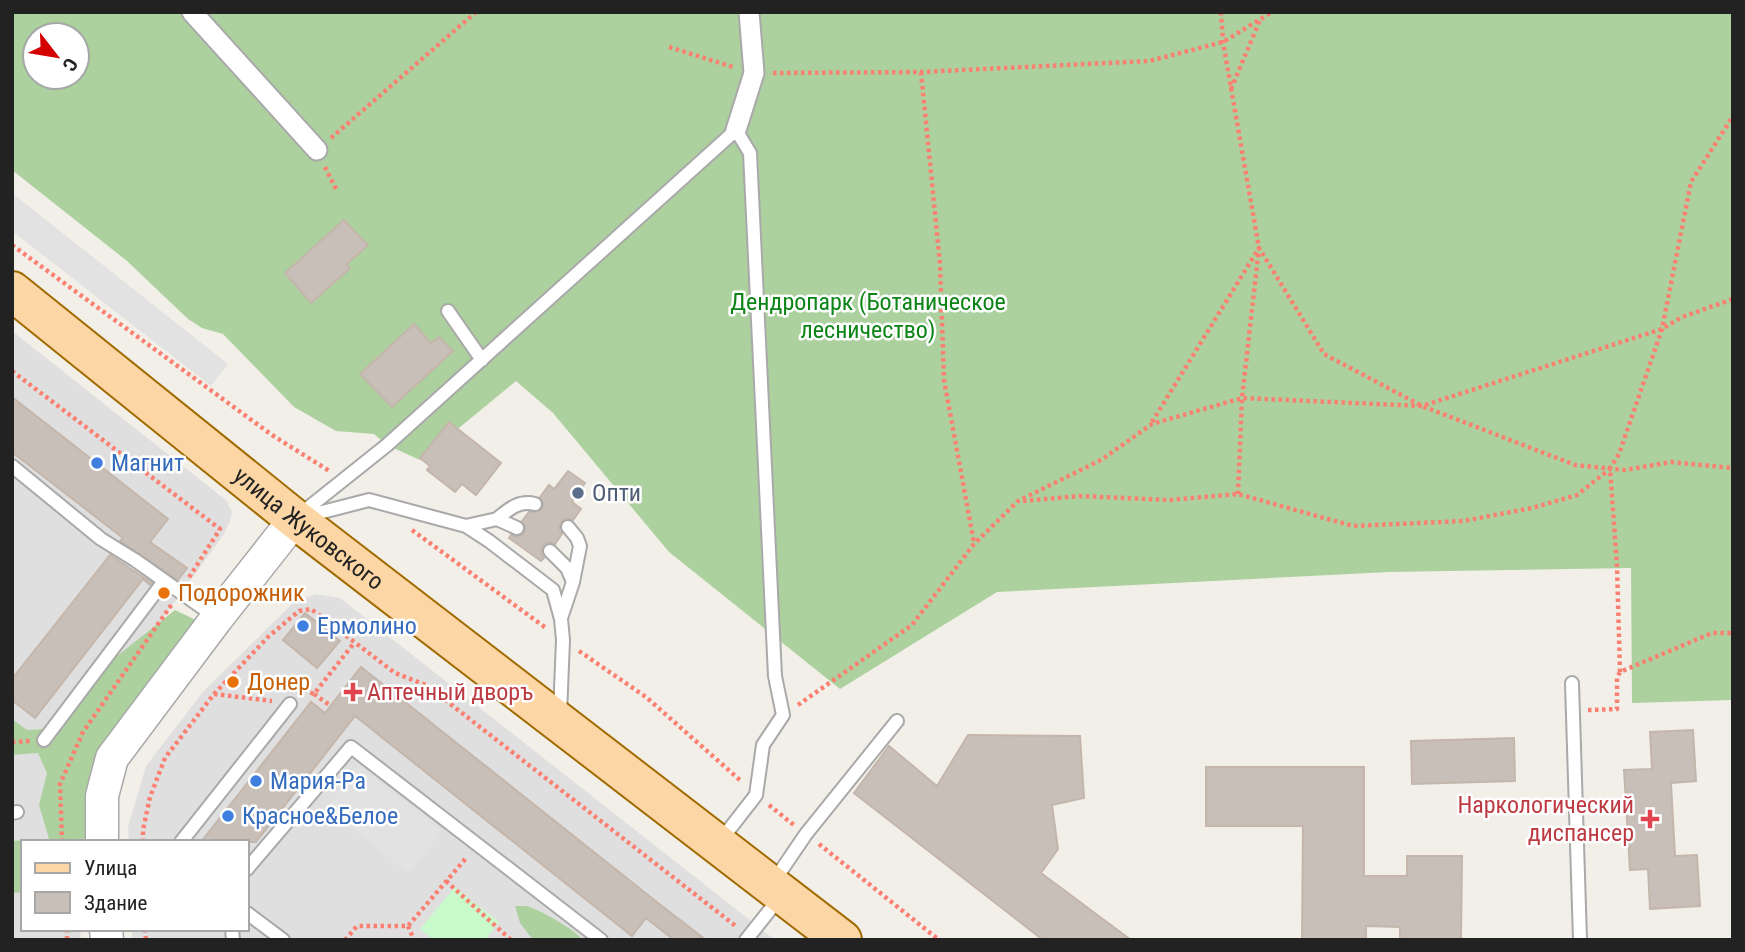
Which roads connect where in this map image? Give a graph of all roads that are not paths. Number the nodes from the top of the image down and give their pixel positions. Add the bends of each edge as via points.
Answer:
1 (192, 12) edge
2 (749, 12) edge
3 (736, 130) junction
4 (317, 150) road end
5 (18, 300) edge
6 (448, 311) dead end
7 (509, 318) dead end
8 (521, 324) junction
9 (482, 360) junction
10 (12, 466) edge
11 (535, 504) dead end
12 (295, 519) junction
13 (497, 519) junction
14 (466, 526) junction
15 (568, 527) dead end
16 (517, 528) dead end
17 (550, 551) dead end
18 (164, 581) junction
19 (573, 582) junction
20 (217, 618) junction
21 (561, 618) junction
22 (1572, 683) dead end
23 (290, 704) road end
24 (560, 721) junction
25 (897, 721) dead end
26 (44, 740) dead end
27 (103, 840) edge
28 (183, 840) edge
29 (718, 844) junction
30 (248, 868) edge
31 (777, 889) junction
32 (248, 914) edge
33 (747, 938) edge
34 (283, 940) edge
35 (601, 940) edge
36 (842, 940) edge
37 (1580, 940) edge

1 - 4 street
2 - 3 street via 754,73
3 - 8 lane
3 - 29 lane via 750,153 775,676 783,715 763,745 756,795
5 - 12 main road, улица Жуковского
6 - 9 lane
7 - 8 lane
8 - 9 lane
9 - 12 lane
10 - 18 lane via 102,539
11 - 13 lane via 514,505
12 - 14 lane via 369,500
12 - 20 street
12 - 24 main road, улица Жуковского
13 - 14 lane
13 - 16 lane
14 - 21 lane via 553,590
15 - 19 lane via 580,546
17 - 19 lane via 567,568
18 - 20 lane
18 - 26 lane
19 - 21 lane
20 - 27 street via 112,758 102,796
21 - 24 lane
22 - 37 lane
23 - 28 lane
24 - 29 main road, улица Жуковского
25 - 31 lane via 806,834
29 - 31 main road, улица Жуковского
30 - 35 lane via 351,747
31 - 33 lane
31 - 36 main road, улица Жуковского
32 - 34 lane

